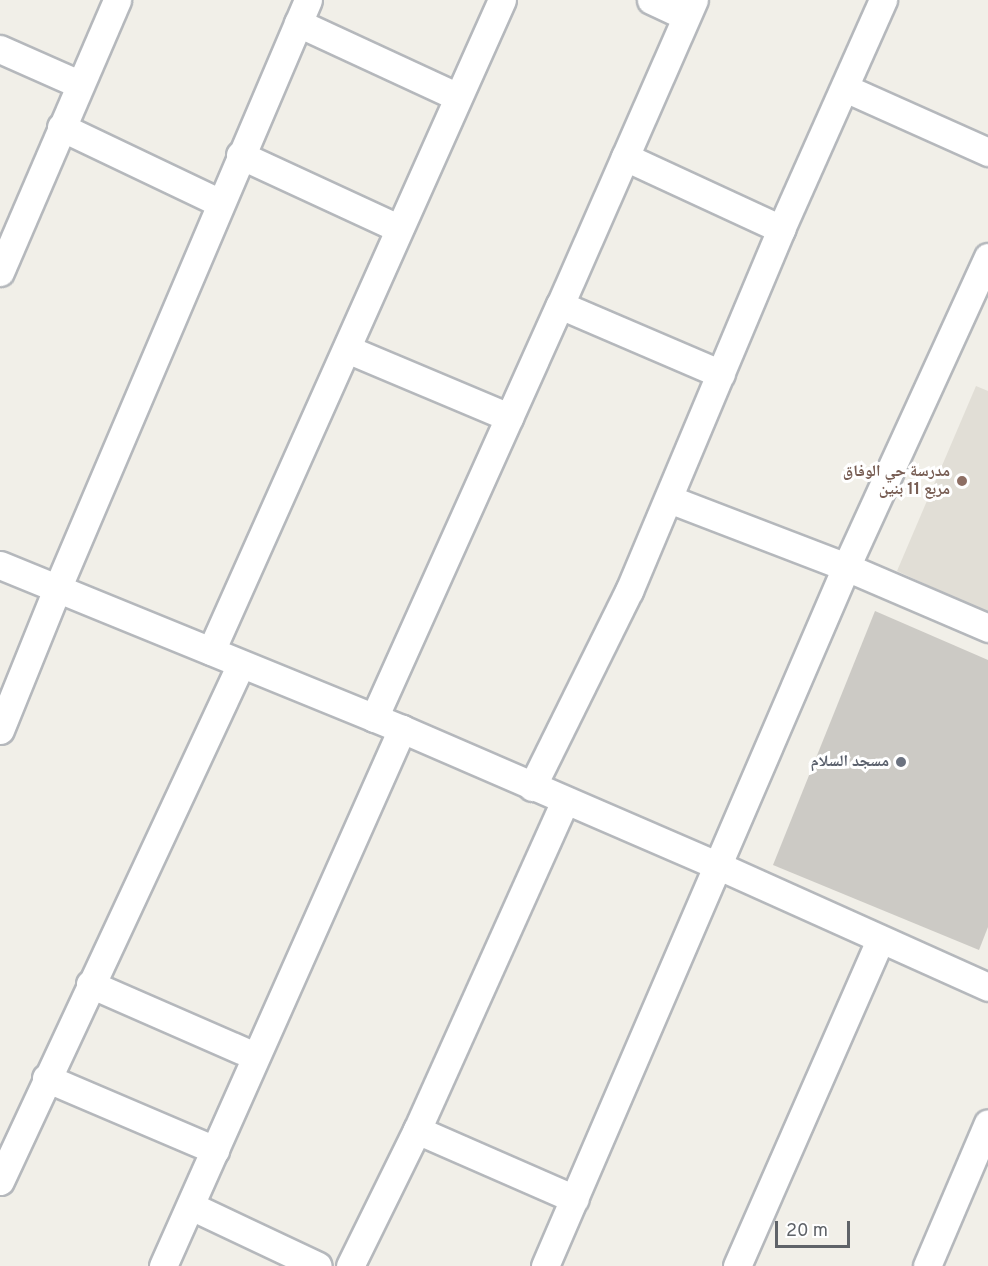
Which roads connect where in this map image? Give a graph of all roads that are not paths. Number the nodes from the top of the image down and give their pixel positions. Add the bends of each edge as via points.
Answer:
1 (117, 0) edge
2 (502, 0) edge
3 (651, 0) edge
4 (884, 0) edge
5 (690, 8) edge
6 (303, 12) edge
7 (0, 49) edge
8 (79, 84) junction
9 (845, 88) junction
10 (458, 97) junction
11 (61, 127) junction
12 (988, 152) edge
13 (240, 155) junction
14 (625, 157) junction
15 (220, 203) junction
16 (398, 228) junction
17 (781, 229) junction
18 (988, 257) edge
19 (0, 272) edge
20 (560, 306) junction
21 (347, 349) junction
22 (721, 374) junction
23 (509, 417) junction
24 (669, 499) junction
25 (0, 565) edge
26 (846, 567) junction
27 (57, 589) junction
28 (988, 628) edge
29 (211, 651) junction
30 (241, 664) junction
31 (374, 718) junction
32 (402, 729) junction
33 (0, 730) edge
34 (532, 787) junction
35 (565, 801) junction
36 (719, 867) junction
37 (880, 940) junction
38 (986, 980) edge
39 (90, 984) junction
40 (255, 1056) junction
41 (46, 1078) junction
42 (988, 1124) edge
43 (417, 1130) junction
44 (9, 1137) edge
45 (215, 1150) junction
46 (0, 1181) edge
47 (575, 1199) junction
48 (191, 1206) junction
49 (163, 1266) edge
50 (318, 1266) edge
51 (350, 1266) edge
52 (545, 1266) edge
53 (737, 1266) edge
54 (927, 1266) edge

1 - 8 street
2 - 10 street
3 - 5 street
4 - 9 street
5 - 14 street
6 - 10 street
6 - 13 street
7 - 8 street
8 - 11 street
9 - 12 street
9 - 17 street
10 - 16 street
11 - 15 street
11 - 19 street
13 - 15 street
13 - 16 street
14 - 17 street
14 - 20 street
15 - 27 street
16 - 21 street
17 - 22 street
18 - 26 street
20 - 22 street
20 - 23 street
21 - 23 street
21 - 29 street
22 - 24 street
23 - 31 street
24 - 26 street
24 - 34 street via 629,591
25 - 27 street
26 - 28 street
26 - 36 street
27 - 29 street
27 - 33 street
29 - 30 street
30 - 31 street
30 - 39 street
31 - 32 street
32 - 34 street
32 - 40 street
34 - 35 street
35 - 36 street
35 - 43 street
36 - 37 street
36 - 47 street
37 - 38 street
37 - 53 street
39 - 40 street
39 - 41 street
40 - 45 street
41 - 44 street
41 - 45 street
42 - 54 street
43 - 47 street
43 - 51 street
44 - 46 street
45 - 48 street
47 - 52 street
48 - 49 street
48 - 50 street

